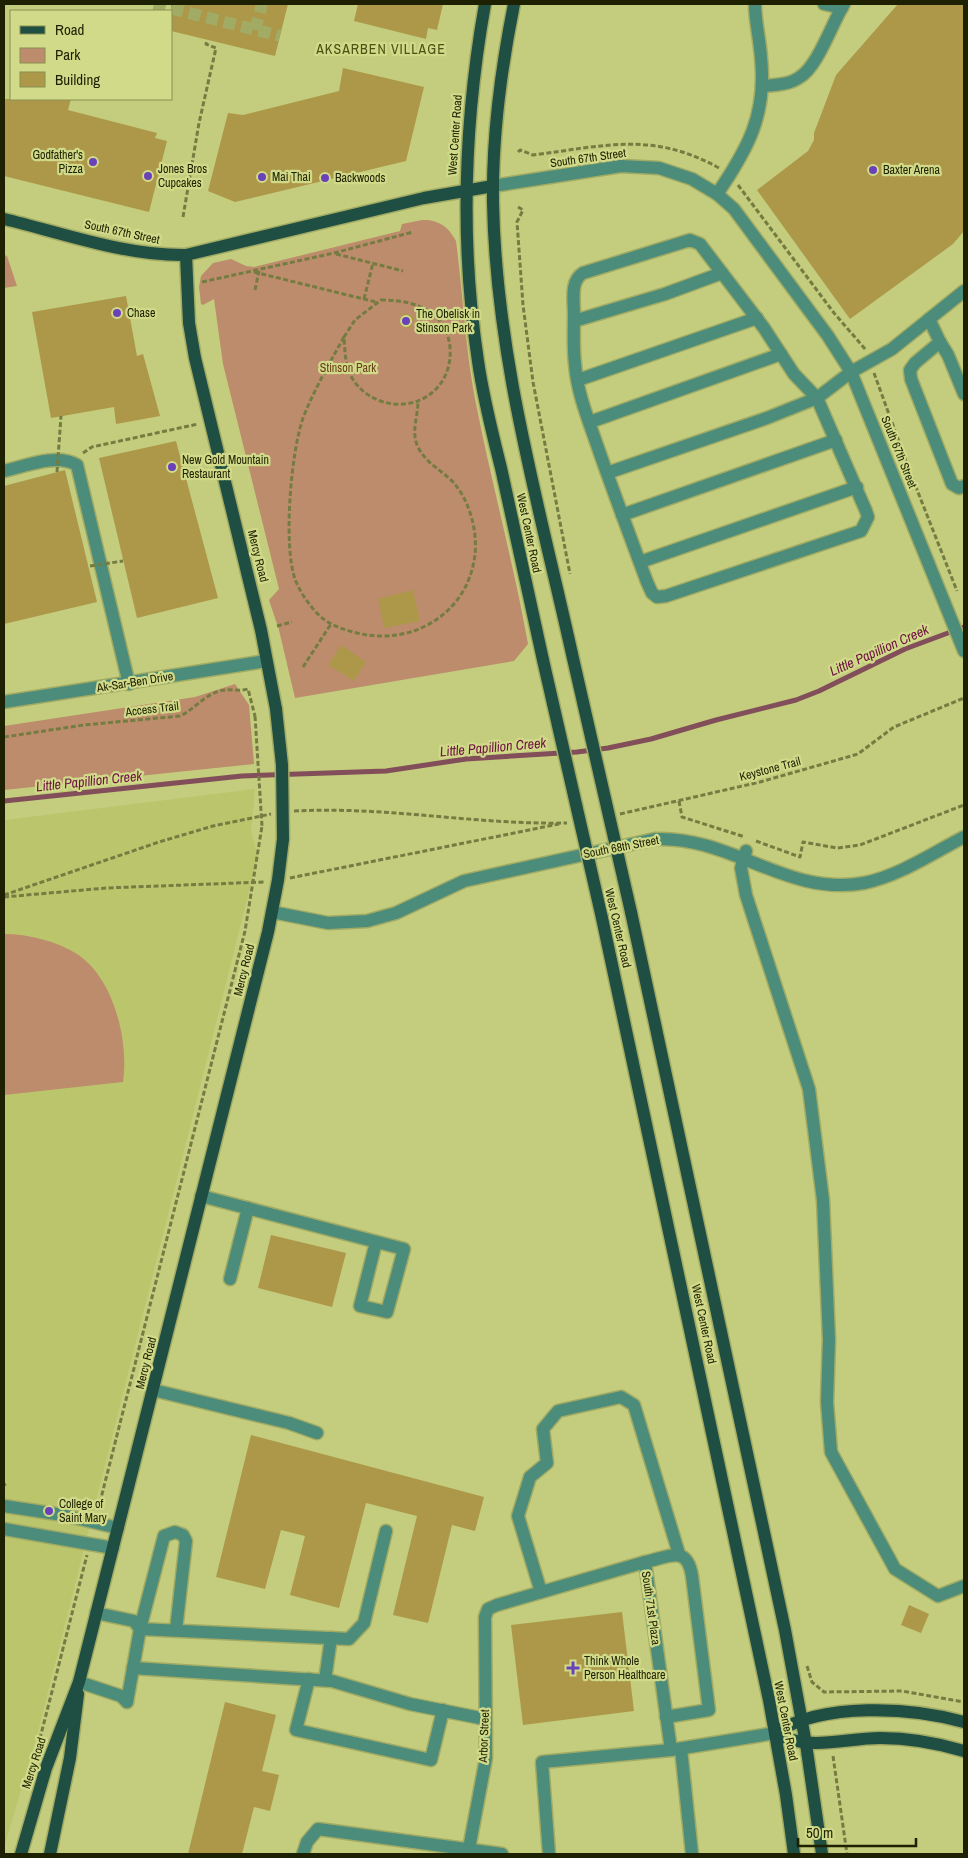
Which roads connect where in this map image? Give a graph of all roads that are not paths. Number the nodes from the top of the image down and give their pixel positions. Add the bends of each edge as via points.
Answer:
1 (485, 4) edge
2 (514, 4) edge
3 (755, 4) edge
4 (824, 4) edge
5 (843, 6) edge
6 (762, 86) junction
7 (493, 186) junction
8 (465, 191) junction
9 (717, 194) junction
10 (4, 219) edge
11 (186, 255) junction
12 (722, 273) junction
13 (964, 291) edge
14 (756, 318) junction
15 (929, 319) junction
16 (574, 321) junction
17 (940, 342) junction
18 (781, 354) junction
19 (851, 372) junction
20 (578, 380) junction
21 (964, 394) edge
22 (817, 398) junction
23 (590, 422) junction
24 (836, 440) junction
25 (4, 471) edge
26 (607, 473) junction
27 (964, 486) edge
28 (857, 487) junction
29 (622, 514) junction
30 (640, 562) junction
31 (964, 652) edge
32 (266, 661) junction
33 (128, 684) junction
34 (4, 702) edge
35 (964, 837) edge
36 (745, 854) junction
37 (272, 912) junction
38 (201, 1196) junction
39 (248, 1208) junction
40 (376, 1242) junction
41 (230, 1279) dead end
42 (153, 1390) junction
43 (317, 1433) dead end
44 (4, 1506) edge
45 (118, 1528) junction
46 (4, 1529) edge
47 (386, 1531) dead end
48 (113, 1548) junction
49 (678, 1554) junction
50 (645, 1562) junction
51 (964, 1586) edge
52 (541, 1592) junction
53 (96, 1612) junction
54 (485, 1617) joint
55 (140, 1629) junction
56 (176, 1630) junction
57 (331, 1638) junction
58 (134, 1668) junction
59 (309, 1679) junction
60 (325, 1680) junction
61 (79, 1682) junction
62 (443, 1710) junction
63 (666, 1717) junction
64 (485, 1720) junction
65 (801, 1720) junction
66 (964, 1722) edge
67 (775, 1733) junction
68 (806, 1744) junction
69 (676, 1749) junction
70 (964, 1751) edge
71 (468, 1852) edge
72 (21, 1854) edge
73 (50, 1854) edge
74 (303, 1854) edge
75 (502, 1854) edge
76 (549, 1854) edge
77 (692, 1854) edge
78 (794, 1854) edge
79 (822, 1854) edge

1 - 8 main road, West Center Road via 471,95
2 - 7 main road, West Center Road via 502,80
3 - 6 street
4 - 5 street
5 - 6 street via 802,77 787,84
6 - 9 street via 759,113 751,138
7 - 8 main road, South 67th Street
7 - 9 street, South 67th Street via 634,165 679,173
7 - 65 main road, West Center Road, bridge via 496,265 508,364 524,446 631,912 764,1530
8 - 11 main road, South 67th Street
8 - 67 main road, West Center Road, bridge via 470,290 487,416 602,918
9 - 19 street, South 67th Street via 739,216
10 - 11 main road, South 67th Street via 126,249
11 - 32 main road, Mercy Road via 194,358
12 - 14 street
12 - 16 street
12 - 16 street via 700,244 690,240 583,273 574,282
13 - 15 street
14 - 18 street
14 - 20 street
15 - 17 street
15 - 19 street via 892,349
16 - 20 street
17 - 21 street
17 - 27 street via 915,363 910,370 911,379 952,484 959,488
18 - 22 street via 794,374
18 - 23 street
19 - 22 street
19 - 31 street, South 67th Street
20 - 23 street
22 - 24 street
22 - 26 street via 758,422
23 - 26 street
24 - 28 street
24 - 29 street
25 - 33 street via 54,460 77,465
26 - 29 street
28 - 30 street
28 - 30 street via 868,517 861,531 841,538 666,596 652,594
29 - 30 street
32 - 33 street, Ak-Sar-Ben Drive
32 - 37 main road, Mercy Road, bridge via 282,765 283,839
33 - 34 street, Ak-Sar-Ben Drive
35 - 36 street, South 68th Street via 891,874 849,885 806,882
36 - 37 street, South 68th Street via 693,841 655,839 480,877 443,890 396,913 367,921 328,923
36 - 51 street via 741,868 746,895 809,1089 823,1200 831,1452 895,1569 938,1596
37 - 38 main road, Mercy Road
38 - 39 street
38 - 42 main road, Mercy Road
39 - 40 street
39 - 41 street
40 - 40 street via 404,1249 387,1312 360,1306
42 - 43 street via 289,1423
42 - 45 main road, Mercy Road
44 - 45 street
45 - 48 main road, Mercy Road
46 - 48 street
47 - 57 street via 364,1623 349,1639
48 - 53 main road, Mercy Road
49 - 50 street
49 - 52 street via 634,1405 620,1397 558,1411 543,1429 547,1463 530,1476 518,1516
49 - 63 street via 690,1563 708,1710
50 - 52 street, South 71st Plaza
50 - 63 street, South 71st Plaza
52 - 54 street, South 71st Plaza via 488,1609
53 - 55 street via 134,1621
53 - 61 main road, Mercy Road
54 - 64 street, Arbor Street
55 - 56 street
55 - 56 street via 164,1536 175,1532 184,1535 186,1540
55 - 58 street
56 - 57 street
57 - 60 street
58 - 59 street
58 - 61 street via 127,1702 121,1696
59 - 60 street
59 - 62 street via 296,1730 431,1760
60 - 62 street
61 - 72 main road, Mercy Road via 51,1753
61 - 73 main road, Mercy Road via 70,1758
62 - 64 street
63 - 69 street, South 71st Plaza
64 - 71 street, Arbor Street via 486,1758
65 - 66 main road via 893,1710
65 - 67 main road
65 - 68 main road, West Center Road
67 - 68 main road via 789,1741
67 - 69 street
67 - 78 main road, West Center Road
68 - 70 main road via 878,1738 931,1743
68 - 79 main road, West Center Road
69 - 76 street via 542,1762
69 - 77 street, South 71st Plaza
71 - 74 street via 318,1829
71 - 75 street

